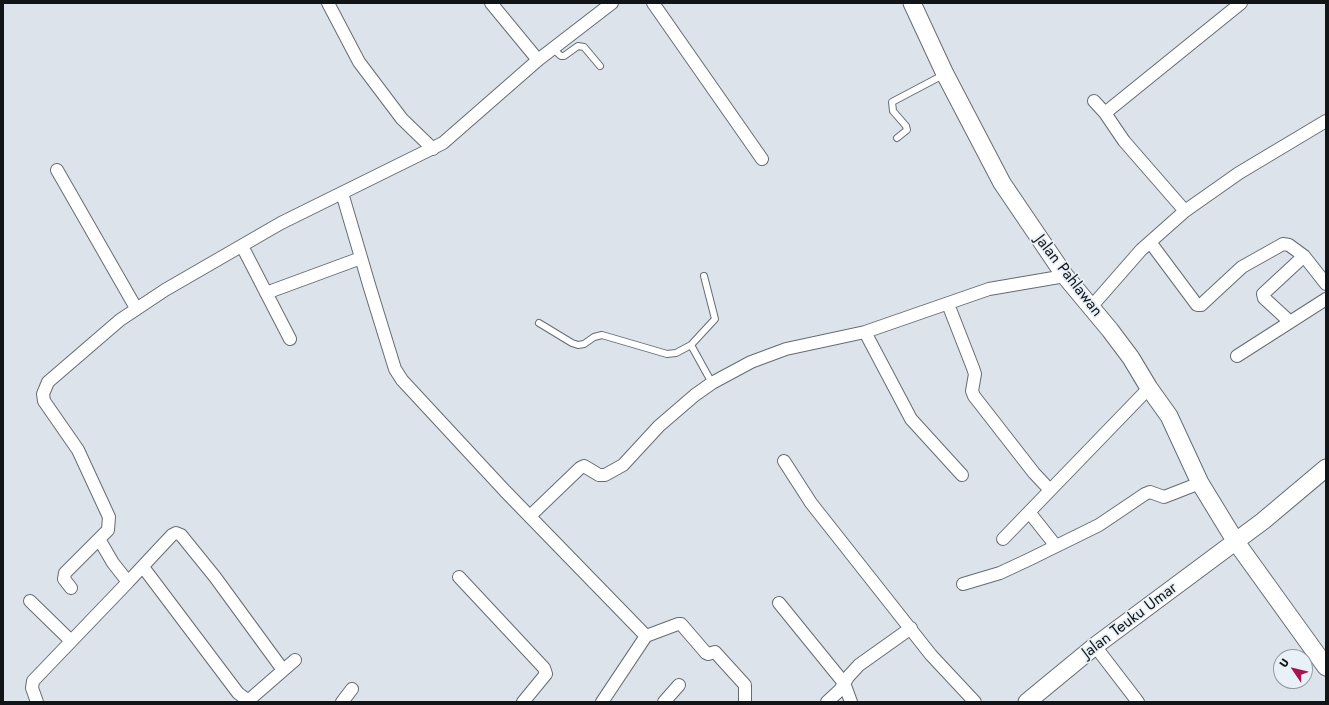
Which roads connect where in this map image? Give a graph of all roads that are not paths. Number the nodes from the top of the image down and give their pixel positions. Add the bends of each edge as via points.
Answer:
1 (328, 3) edge
2 (491, 3) edge
3 (612, 3) edge
4 (653, 3) edge
5 (912, 3) edge
6 (1241, 3) edge
7 (553, 49) junction
8 (538, 60) junction
9 (600, 66) dead end
10 (945, 74) junction
11 (1094, 101) dead end
12 (1105, 113) junction
13 (1326, 121) edge
14 (897, 138) dead end
15 (433, 149) junction
16 (762, 159) dead end
17 (57, 170) dead end
18 (342, 193) junction
19 (1185, 211) junction
20 (1150, 242) junction
21 (242, 246) junction
22 (1304, 256) junction
23 (361, 258) junction
24 (704, 276) dead end
25 (1065, 276) junction
26 (1326, 284) edge
27 (266, 293) junction
28 (1326, 299) edge
29 (948, 304) junction
30 (1092, 306) junction
31 (136, 308) junction
32 (1289, 321) junction
33 (540, 323) dead end
34 (865, 332) junction
35 (290, 339) dead end
36 (691, 346) junction
37 (1238, 356) dead end
38 (712, 383) junction
39 (1149, 388) junction
40 (784, 461) dead end
41 (1326, 468) edge
42 (962, 475) dead end
43 (1200, 483) junction
44 (1049, 489) junction
45 (1029, 512) junction
46 (530, 516) junction
47 (99, 539) junction
48 (1004, 539) dead end
49 (1236, 542) junction
50 (1056, 546) junction
51 (143, 567) junction
52 (459, 577) dead end
53 (128, 582) junction
54 (963, 584) dead end
55 (71, 588) dead end
56 (30, 601) dead end
57 (779, 603) dead end
58 (911, 628) junction
59 (646, 636) junction
60 (71, 641) junction
61 (1095, 646) junction
62 (295, 660) dead end
63 (1326, 667) edge
64 (283, 670) junction
65 (844, 683) junction
66 (679, 685) dead end
67 (352, 688) dead end
68 (250, 701) edge
69 (37, 702) edge
70 (342, 702) edge
71 (523, 702) edge
72 (602, 702) edge
73 (664, 702) edge
74 (745, 702) edge
75 (827, 702) edge
76 (851, 702) edge
77 (975, 702) edge
78 (1027, 702) edge
79 (1138, 702) edge

1 - 15 street via 359,62 402,119
2 - 8 street
3 - 7 street
4 - 16 street
5 - 10 main road, Jalan Pahlawan
6 - 12 street
7 - 8 street
7 - 9 lane via 564,56 578,46 584,47
8 - 15 street via 457,132
10 - 14 lane via 892,102 893,111 907,130
10 - 25 main road, Jalan Pahlawan via 1002,183
11 - 12 street
12 - 19 street via 1124,141
13 - 19 street via 1239,173
15 - 18 street
17 - 31 street
18 - 21 street via 281,223
18 - 23 street
19 - 20 street
20 - 22 street via 1201,306 1242,267 1277,246 1289,245
20 - 30 street
21 - 27 street
21 - 31 street
22 - 26 street
22 - 32 street via 1263,294 1264,298
23 - 27 street
23 - 46 street via 395,369 402,380
24 - 36 lane via 715,319
25 - 29 street via 989,289
25 - 30 main road, Jalan Pahlawan
27 - 35 street
28 - 32 street
29 - 34 street
29 - 44 street via 975,374 972,391 974,396
30 - 39 main road, Jalan Pahlawan via 1131,358
31 - 47 street via 48,382 43,394 44,401 78,450 109,517 108,530
32 - 37 street
33 - 36 lane via 578,345 602,335 667,354
34 - 38 street via 786,349 751,362
34 - 42 street via 912,419
36 - 38 lane
38 - 46 street via 659,426 623,465 605,475 599,475 584,466 580,468
39 - 43 main road, Jalan Pahlawan via 1169,416
39 - 44 street
40 - 58 street via 811,503
41 - 49 main road, Jalan Teuku Umar
43 - 49 main road, Jalan Pahlawan
43 - 50 street via 1164,497 1150,492 1145,494 1099,525
44 - 45 street
45 - 48 street
45 - 50 street
46 - 59 street
47 - 53 street via 112,563
47 - 55 street via 65,573 64,579
49 - 61 main road, Jalan Teuku Umar
49 - 63 main road, Jalan Pahlawan
50 - 54 street via 1000,574
51 - 53 street
51 - 64 street via 172,535 181,535
51 - 68 street via 238,693
52 - 71 street via 544,668 546,674
53 - 60 street
56 - 60 street
57 - 65 street
58 - 65 street via 859,665
58 - 77 street via 931,655
59 - 72 street
59 - 74 street via 682,624 706,653 715,652 745,685
60 - 69 street via 33,681 32,688
61 - 78 main road, Jalan Teuku Umar
61 - 79 street
62 - 64 street
64 - 68 street
65 - 75 street
65 - 76 street
66 - 73 street
67 - 70 street

